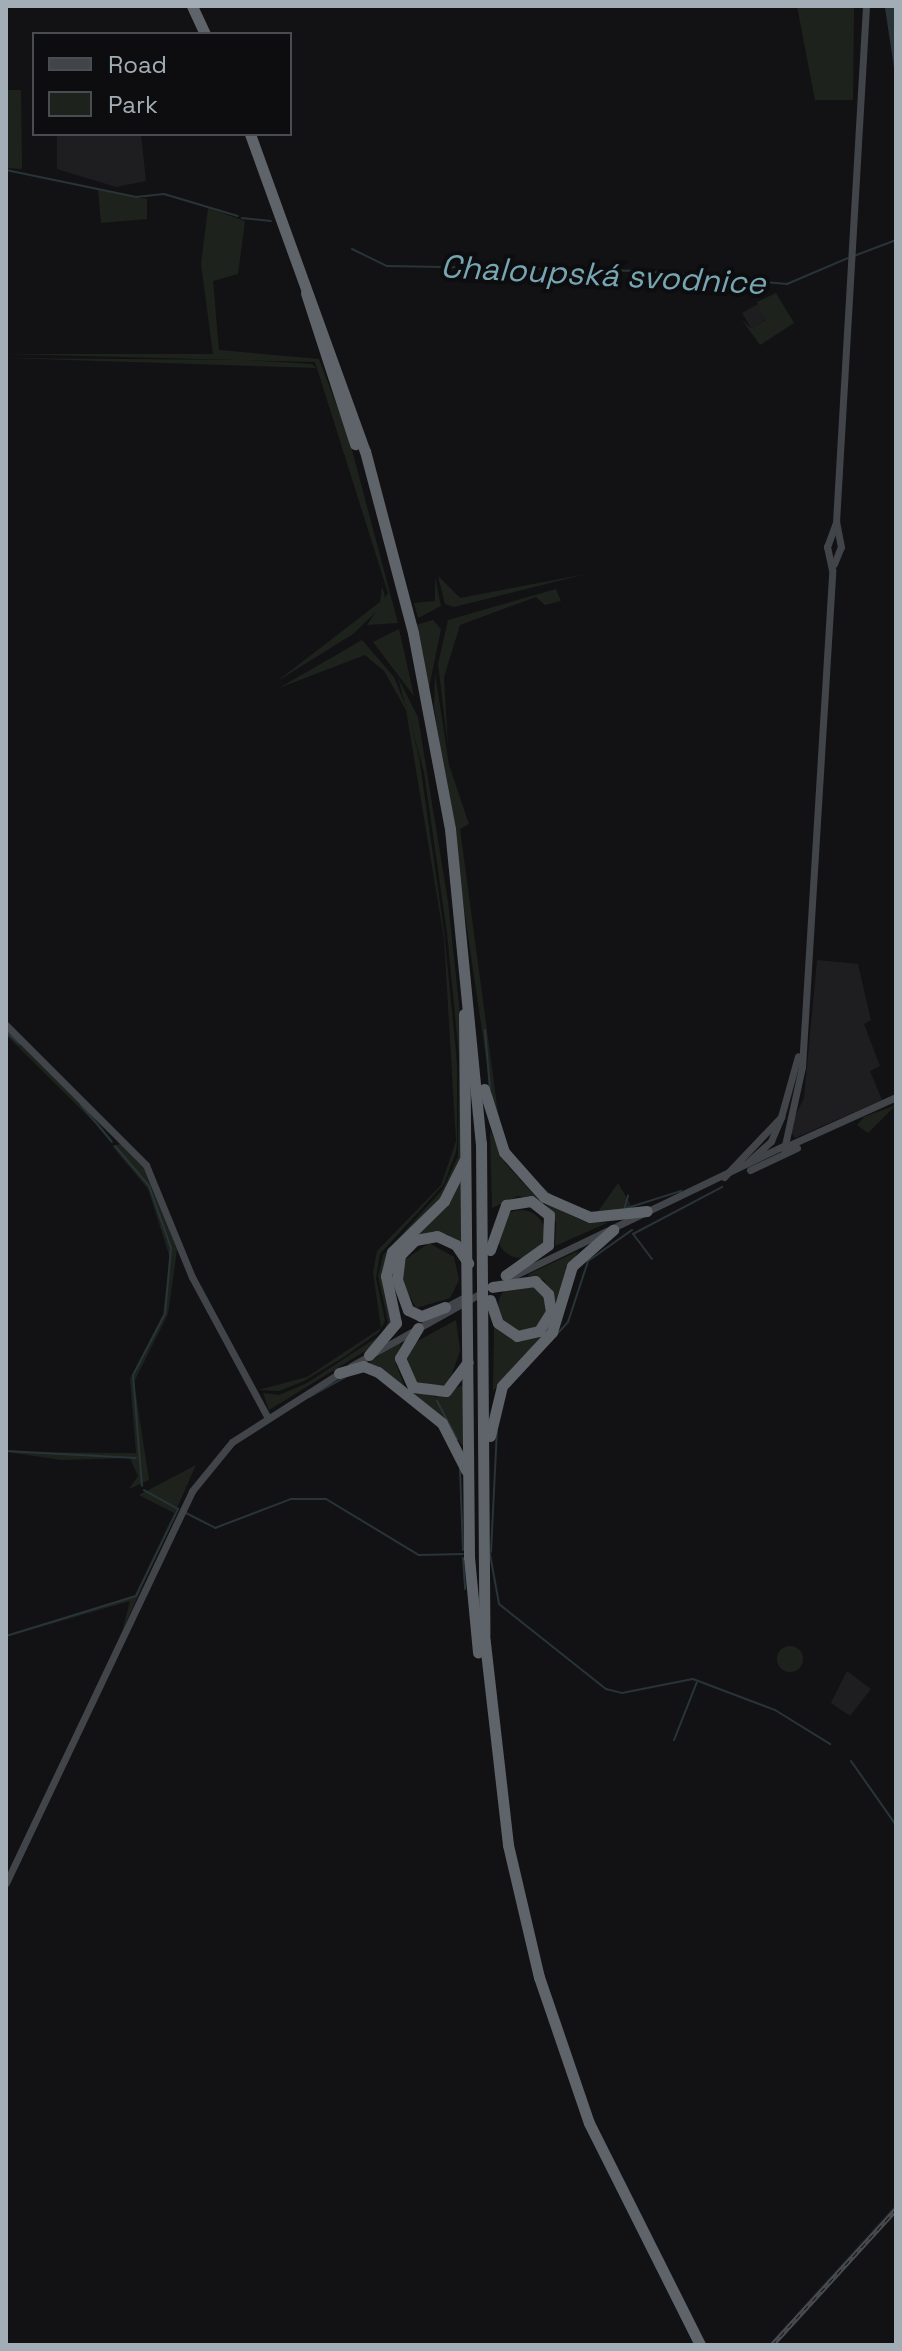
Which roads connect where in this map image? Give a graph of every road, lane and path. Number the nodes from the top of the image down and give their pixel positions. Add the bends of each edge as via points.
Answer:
1 (184, 6) edge
2 (192, 6) edge
3 (866, 6) edge
4 (196, 32) edge
5 (204, 32) edge
6 (243, 136) edge
7 (251, 136) edge
8 (836, 522) junction
9 (828, 543) junction
10 (840, 548) junction
11 (829, 553) junction
12 (832, 570) junction
13 (470, 999) junction
14 (464, 1014) junction
15 (6, 1025) edge
16 (801, 1042) junction
17 (484, 1084) junction
18 (896, 1100) edge
19 (781, 1117) junction
20 (467, 1136) junction
21 (816, 1137) junction
22 (773, 1138) junction
23 (784, 1138) junction
24 (780, 1149) junction
25 (723, 1179) junction
26 (647, 1211) junction
27 (613, 1230) junction
28 (490, 1250) junction
29 (470, 1276) junction
30 (506, 1279) junction
31 (491, 1294) junction
32 (452, 1305) junction
33 (418, 1328) junction
34 (396, 1339) junction
35 (470, 1350) junction
36 (369, 1355) junction
37 (339, 1373) junction
38 (267, 1416) junction
39 (490, 1437) junction
40 (469, 1490) junction
41 (479, 1544) junction
42 (478, 1557) junction
43 (6, 1883) edge
44 (660, 2280) junction
45 (670, 2299) junction
46 (692, 2345) edge
47 (700, 2345) edge

1 - 4 highway
2 - 5 highway
3 - 8 main road
6 - 14 highway via 323,344 390,568 433,769
7 - 13 highway via 331,342 393,553 448,814
8 - 9 main road
8 - 10 main road
9 - 10 main road
9 - 11 main road
10 - 11 main road
10 - 12 main road
11 - 12 main road
12 - 16 main road
13 - 17 highway
13 - 41 highway via 483,1209
14 - 20 highway
14 - 41 highway via 476,1209
15 - 38 main road via 146,1165 192,1277
16 - 19 main road
16 - 23 main road via 801,1079
17 - 26 highway via 501,1145 538,1192 590,1217
17 - 28 highway
18 - 21 main road
19 - 22 main road
19 - 25 main road
20 - 29 highway
20 - 36 highway via 450,1193 392,1252 386,1276 396,1323
21 - 23 main road
21 - 24 main road
21 - 25 main road
22 - 23 main road
22 - 24 main road
22 - 25 main road
23 - 24 main road
24 - 25 main road
25 - 26 main road
25 - 27 main road
26 - 30 main road
27 - 30 main road
27 - 39 highway via 572,1266 552,1332 502,1386
28 - 30 highway via 506,1205 531,1201 549,1215 548,1245
28 - 31 highway
29 - 32 highway via 464,1255 445,1238 424,1237 405,1248 396,1270 405,1306 421,1316
29 - 35 highway
30 - 31 highway
30 - 31 highway via 528,1279 544,1288 551,1305 545,1326 529,1336 509,1333
30 - 32 main road
31 - 32 main road
31 - 39 highway
32 - 33 main road
32 - 34 main road
33 - 34 main road
33 - 35 highway via 400,1362 420,1391 439,1393 457,1384
34 - 36 main road
35 - 40 highway
36 - 37 main road
37 - 38 main road
37 - 40 highway via 373,1368 438,1419 461,1455
38 - 43 main road via 221,1452 192,1491
39 - 41 highway
40 - 41 highway
41 - 42 highway
41 - 42 highway
42 - 44 highway via 494,1757 528,1939 589,2123
42 - 44 highway via 478,1653 493,1799 532,1980 582,2126
44 - 45 highway
45 - 46 highway
45 - 47 highway

